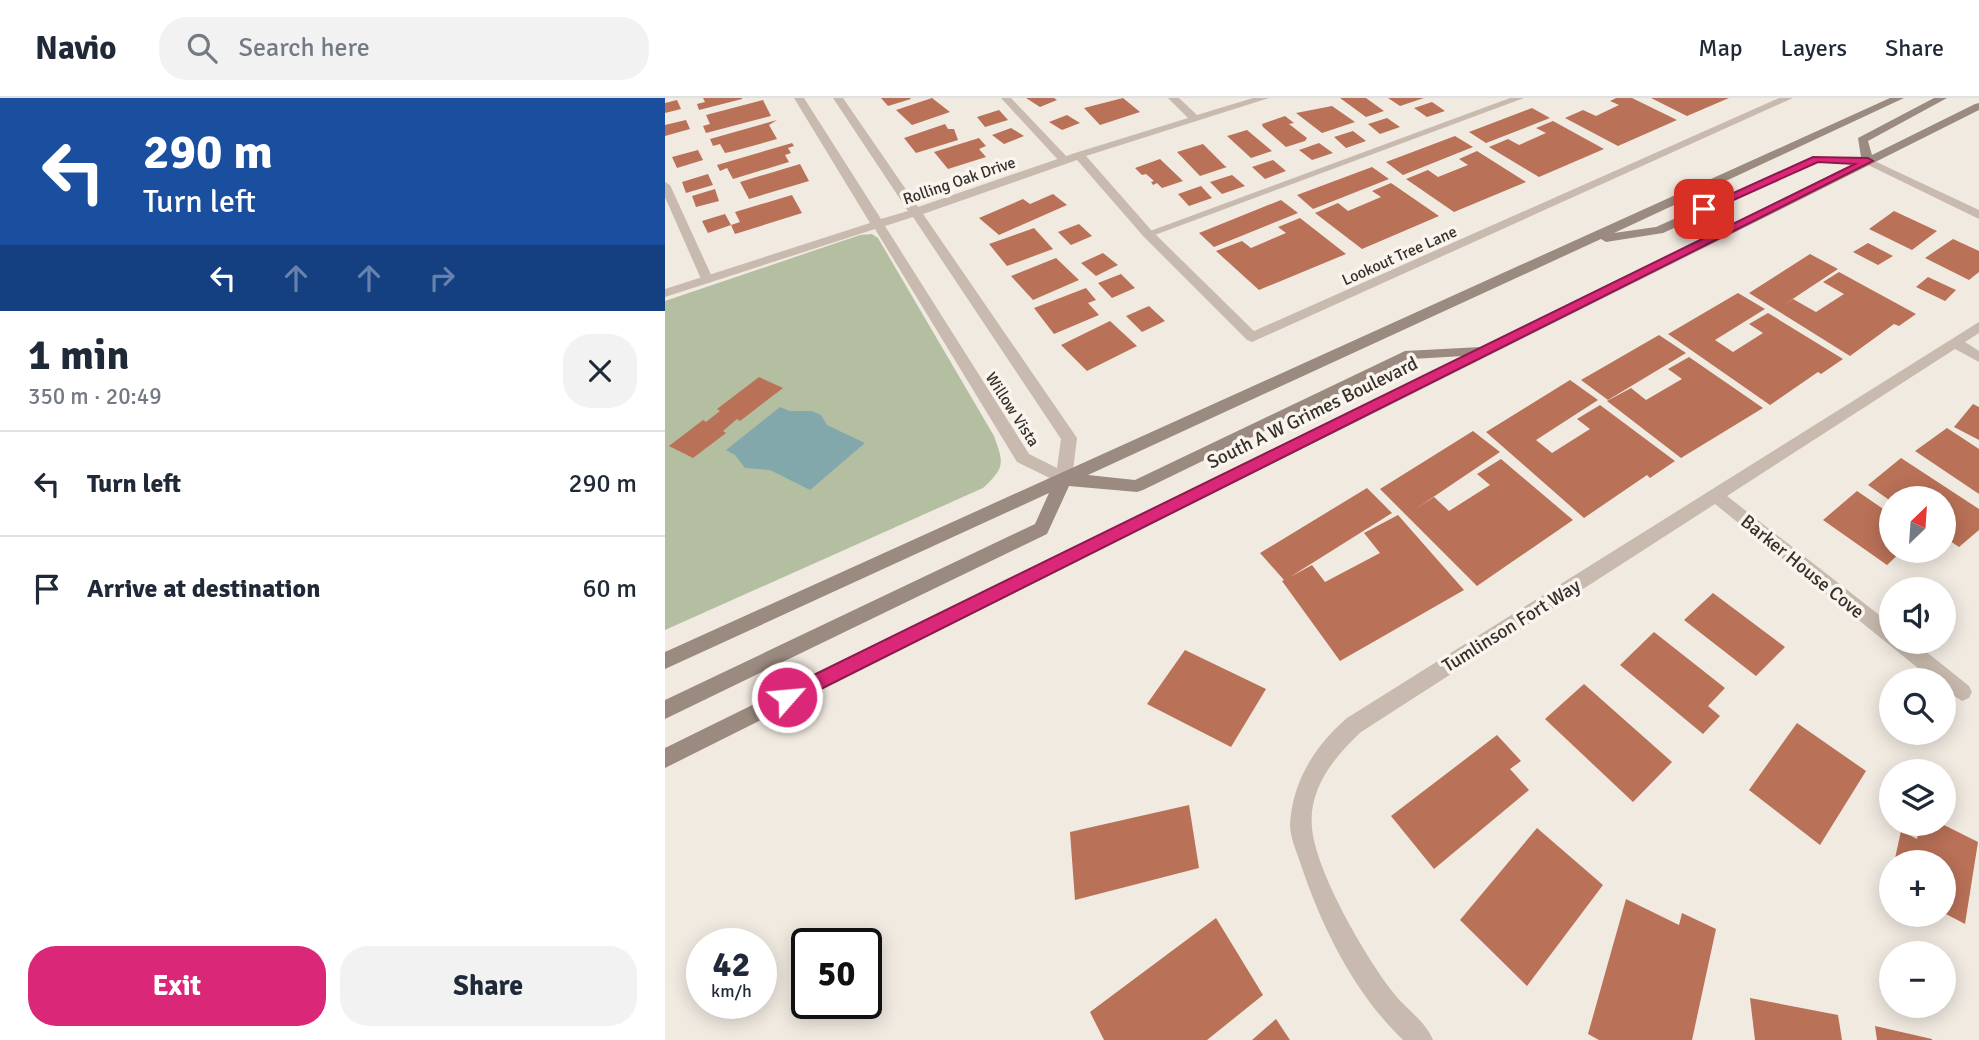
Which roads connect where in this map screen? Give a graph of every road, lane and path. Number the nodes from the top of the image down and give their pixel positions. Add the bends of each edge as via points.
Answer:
1 (799, 98) edge
2 (838, 98) edge
3 (1006, 98) edge
4 (1173, 98) edge
5 (1264, 98) edge
6 (1518, 98) edge
7 (1788, 98) edge
8 (1899, 98) edge
9 (1942, 98) edge
10 (1979, 106) edge
11 (1196, 120) junction
12 (1079, 155) junction
13 (1064, 160) junction
14 (1868, 161) junction
15 (665, 185) edge
16 (913, 213) junction
17 (1979, 215) edge
18 (876, 225) junction
19 (1149, 234) junction
20 (1582, 242) junction
21 (707, 279) junction
22 (665, 293) edge
23 (1979, 327) edge
24 (1955, 343) junction
25 (1487, 349) junction
26 (1979, 357) edge
27 (1064, 479) junction
28 (1715, 495) junction
29 (1879, 626) edge
30 (1915, 654) edge
31 (665, 661) edge
32 (1962, 692) dead end
33 (665, 710) edge
34 (665, 758) edge
35 (1421, 1040) edge

1 - 18 street, Willow Vista
2 - 16 street, Willow Vista
3 - 13 lane
4 - 11 street
5 - 11 street, Rolling Oak Drive
6 - 19 lane
7 - 19 street, Lookout Tree Lane via 1252,337
8 - 20 main road, South A W Grimes Boulevard
9 - 14 main road via 1862,140
10 - 14 main road, South A W Grimes Boulevard
11 - 12 street, Rolling Oak Drive
12 - 13 street, Rolling Oak Drive
12 - 19 street, Lookout Tree Lane
13 - 16 street, Rolling Oak Drive
14 - 17 street
14 - 20 main road via 1816,159 1659,230
14 - 25 main road, South A W Grimes Boulevard
15 - 21 lane
16 - 18 street, Rolling Oak Drive
16 - 27 street, Willow Vista via 1071,440
18 - 21 street, Rolling Oak Drive
18 - 27 street, Willow Vista via 1023,458
20 - 27 main road, South A W Grimes Boulevard
21 - 22 street, Rolling Oak Drive
23 - 24 street, Tumlinson Fort Way
24 - 26 street
24 - 28 street, Tumlinson Fort Way
25 - 27 main road via 1411,355 1137,486
25 - 34 main road, South A W Grimes Boulevard
27 - 31 main road, South A W Grimes Boulevard
27 - 33 main road via 1041,529
28 - 29 street, Barker House Cove
28 - 35 street, Tumlinson Fort Way via 1354,724 1331,744 1313,769 1300,826 1317,882 1357,960
30 - 32 street

